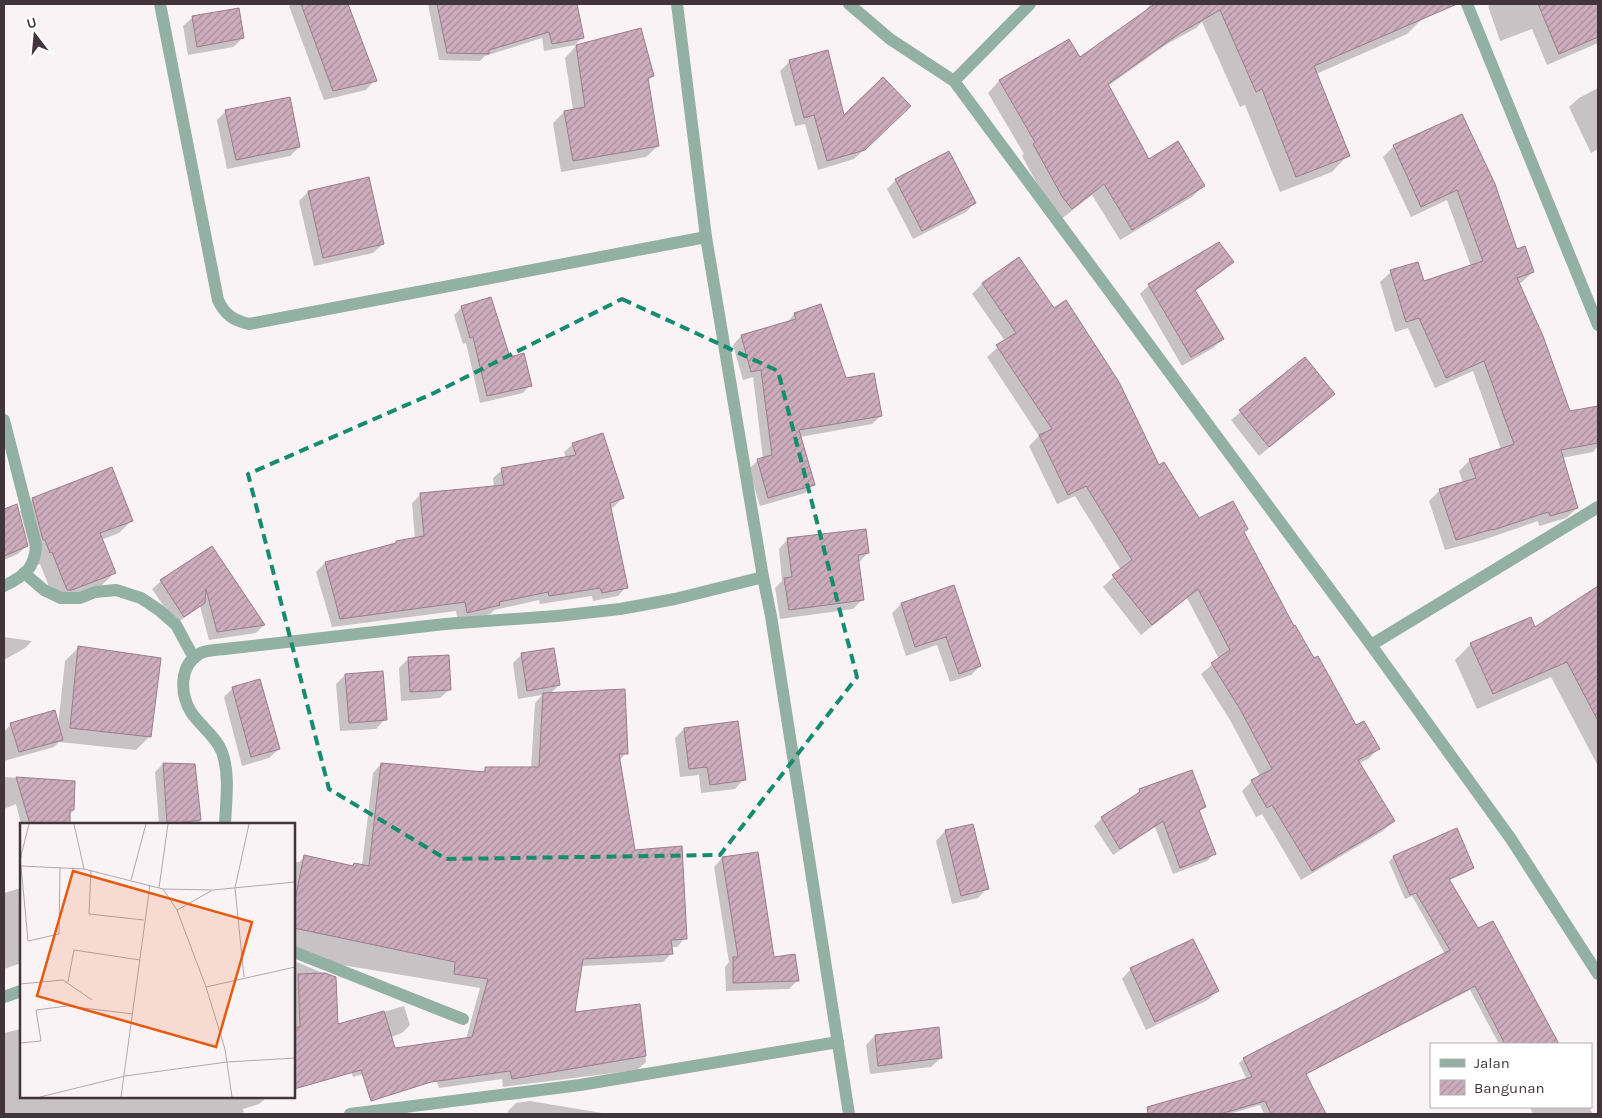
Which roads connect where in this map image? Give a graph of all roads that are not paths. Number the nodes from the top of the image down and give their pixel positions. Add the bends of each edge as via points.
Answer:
1 (160, 4) edge
2 (677, 4) edge
3 (849, 4) edge
4 (1030, 4) edge
5 (1467, 4) edge
6 (954, 81) junction
7 (706, 237) junction
8 (1598, 325) edge
9 (4, 420) edge
10 (1598, 507) edge
11 (24, 573) junction
12 (763, 577) junction
13 (4, 586) edge
14 (1371, 644) junction
15 (194, 658) junction
16 (225, 823) edge
17 (295, 952) edge
18 (1598, 974) edge
19 (20, 990) edge
20 (4, 997) edge
21 (463, 1019) dead end
22 (838, 1042) junction
23 (350, 1114) edge
24 (849, 1114) edge

1 - 7 street via 218,300 223,312 240,322 249,324
2 - 7 street
3 - 6 street via 890,39
4 - 6 street
5 - 8 street
6 - 14 street
7 - 12 street
9 - 11 street via 36,545 35,558
10 - 14 street
11 - 13 street
11 - 15 street via 44,590 61,598 80,598 95,592 116,590 141,598 176,625
12 - 15 street via 674,599 620,608 225,649 200,653
12 - 22 street
14 - 18 street via 1511,839
15 - 16 street via 183,676 185,694 191,712 222,750 226,772
17 - 21 street
19 - 20 street
22 - 23 street via 580,1084
22 - 24 street

